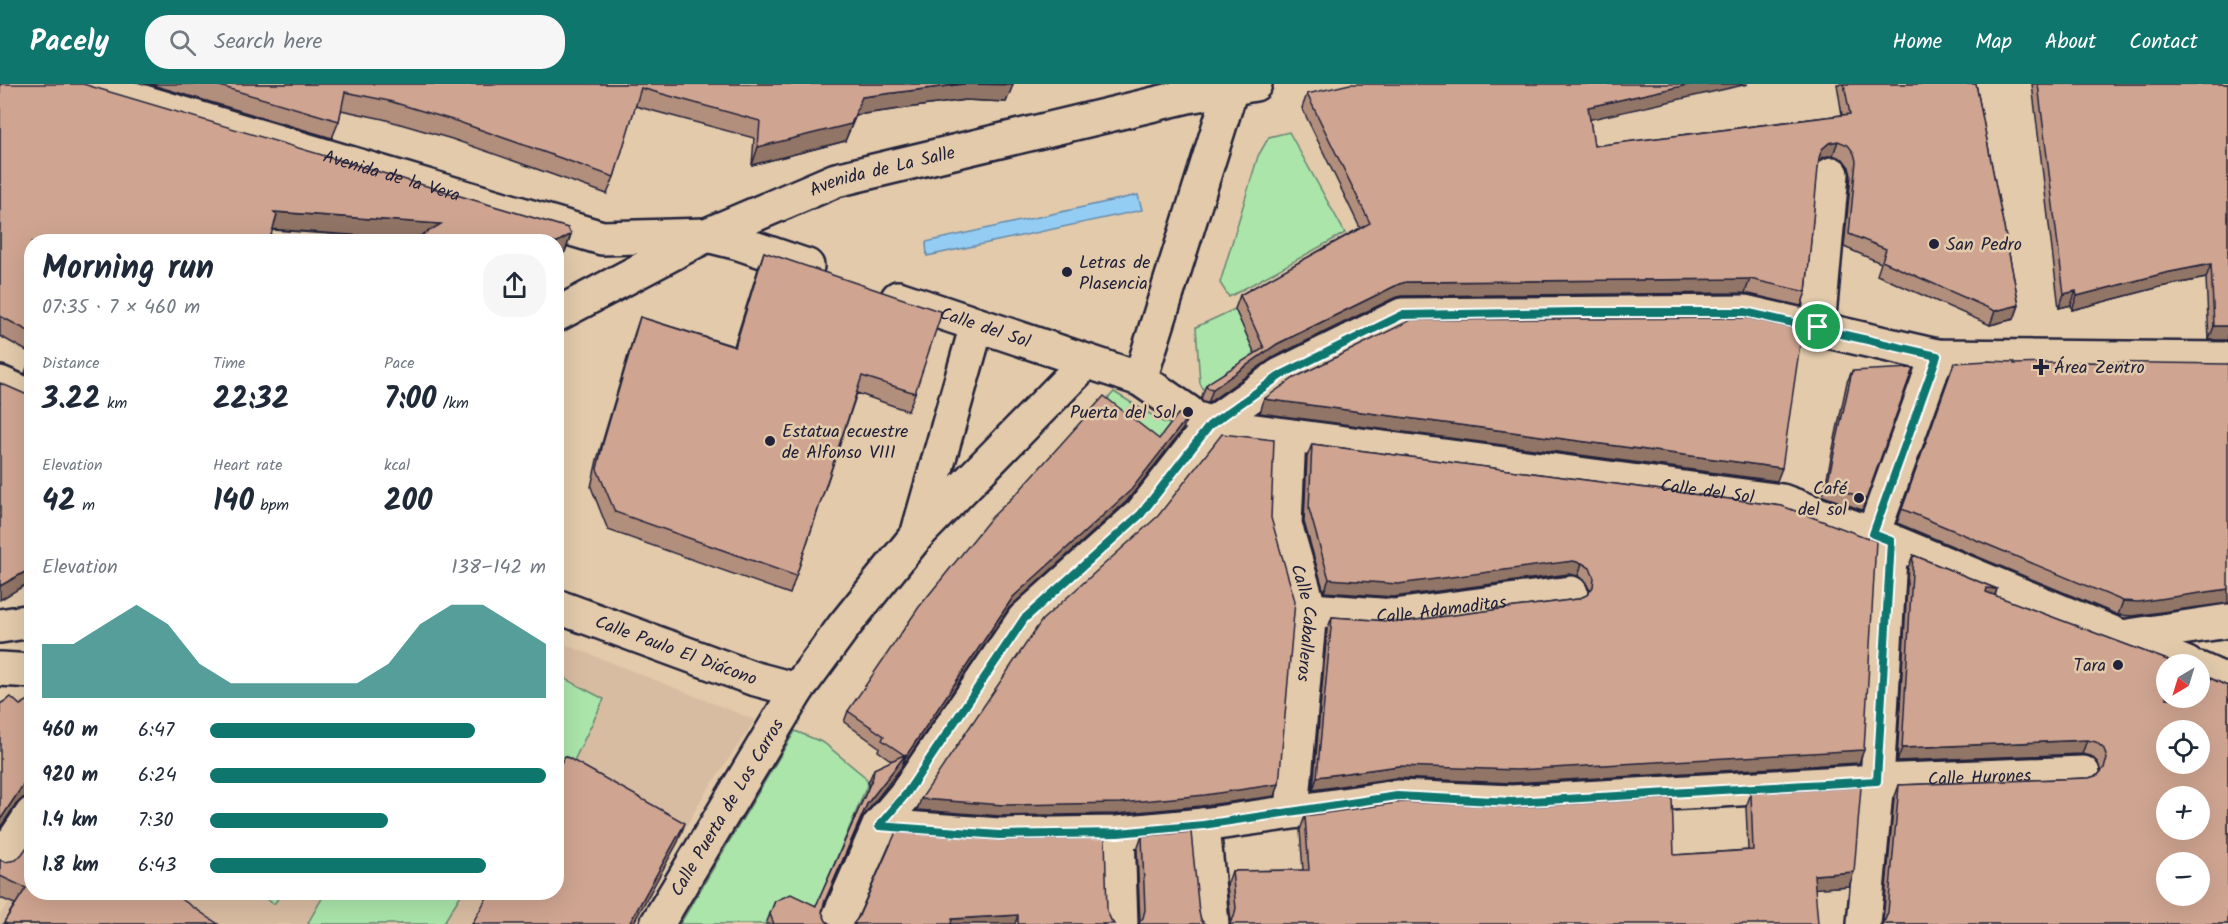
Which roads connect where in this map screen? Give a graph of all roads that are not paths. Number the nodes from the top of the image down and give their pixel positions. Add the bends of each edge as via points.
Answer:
1 (83, 84) edge
2 (1243, 87) edge
3 (1187, 90) edge
4 (1832, 174) dead end
5 (707, 235) junction
6 (830, 274) edge
7 (875, 290) edge
8 (564, 311) edge
9 (977, 325) junction
10 (1818, 327) junction
11 (1937, 356) junction
12 (2217, 359) edge
13 (1086, 362) junction
14 (1140, 379) junction
15 (0, 383) edge
16 (24, 394) edge
17 (1199, 419) junction
18 (1289, 436) junction
19 (918, 534) junction
20 (1882, 538) junction
21 (1571, 593) dead end
22 (564, 609) edge
23 (1311, 610) junction
24 (2228, 621) edge
25 (24, 622) edge
26 (0, 626) edge
27 (2122, 637) junction
28 (2163, 654) edge
29 (0, 669) edge
30 (24, 670) edge
31 (2210, 674) edge
32 (2228, 681) edge
33 (797, 690) junction
34 (2083, 773) dead end
35 (1877, 781) junction
36 (1292, 812) junction
37 (1203, 825) junction
38 (24, 826) edge
39 (879, 826) junction
40 (1118, 833) junction
41 (0, 862) edge
42 (657, 924) edge
43 (836, 924) edge
44 (1121, 924) edge
45 (1212, 924) edge
46 (1864, 924) edge

1 - 5 street, Avenida de la Vera via 602,238
2 - 3 street, Avenida de La Salle
2 - 14 street
3 - 5 street, Avenida de La Salle via 836,180
4 - 10 street
5 - 6 street
5 - 8 street, Avenida de La Salle
7 - 9 street, Calle del Sol
9 - 13 street, Calle del Sol
9 - 19 street
10 - 11 street
10 - 17 street via 1745,312 1402,315
11 - 12 street
11 - 20 street
13 - 14 street, Calle del Sol
13 - 19 street, Calle Puerta de Los Carros
14 - 17 street, Calle del Sol
15 - 16 street
17 - 18 street, Calle del Sol
17 - 39 street via 1141,514 1024,619 906,794
18 - 20 street, Calle del Sol via 1782,501
18 - 23 street, Calle Caballeros via 1285,524
19 - 33 street, Calle Puerta de Los Carros
20 - 27 street, Calle del Sol
20 - 35 street
21 - 23 street, Calle Adamaditas via 1394,616
22 - 33 street, Calle Paulo El Diácono via 752,678
23 - 36 street, Calle Caballeros
24 - 27 street
25 - 26 street
27 - 28 street, Calle del Sol
29 - 30 street
31 - 32 street
33 - 42 street, Calle Puerta de Los Carros
34 - 35 street, Calle Hurones
35 - 36 street, Calle Hurones via 1512,802 1397,796
35 - 46 street
36 - 37 street, Calle Hurones
37 - 40 street, Calle Hurones
37 - 45 street
38 - 41 street
39 - 40 street, Calle Hurones via 999,835
39 - 43 street
40 - 44 street

